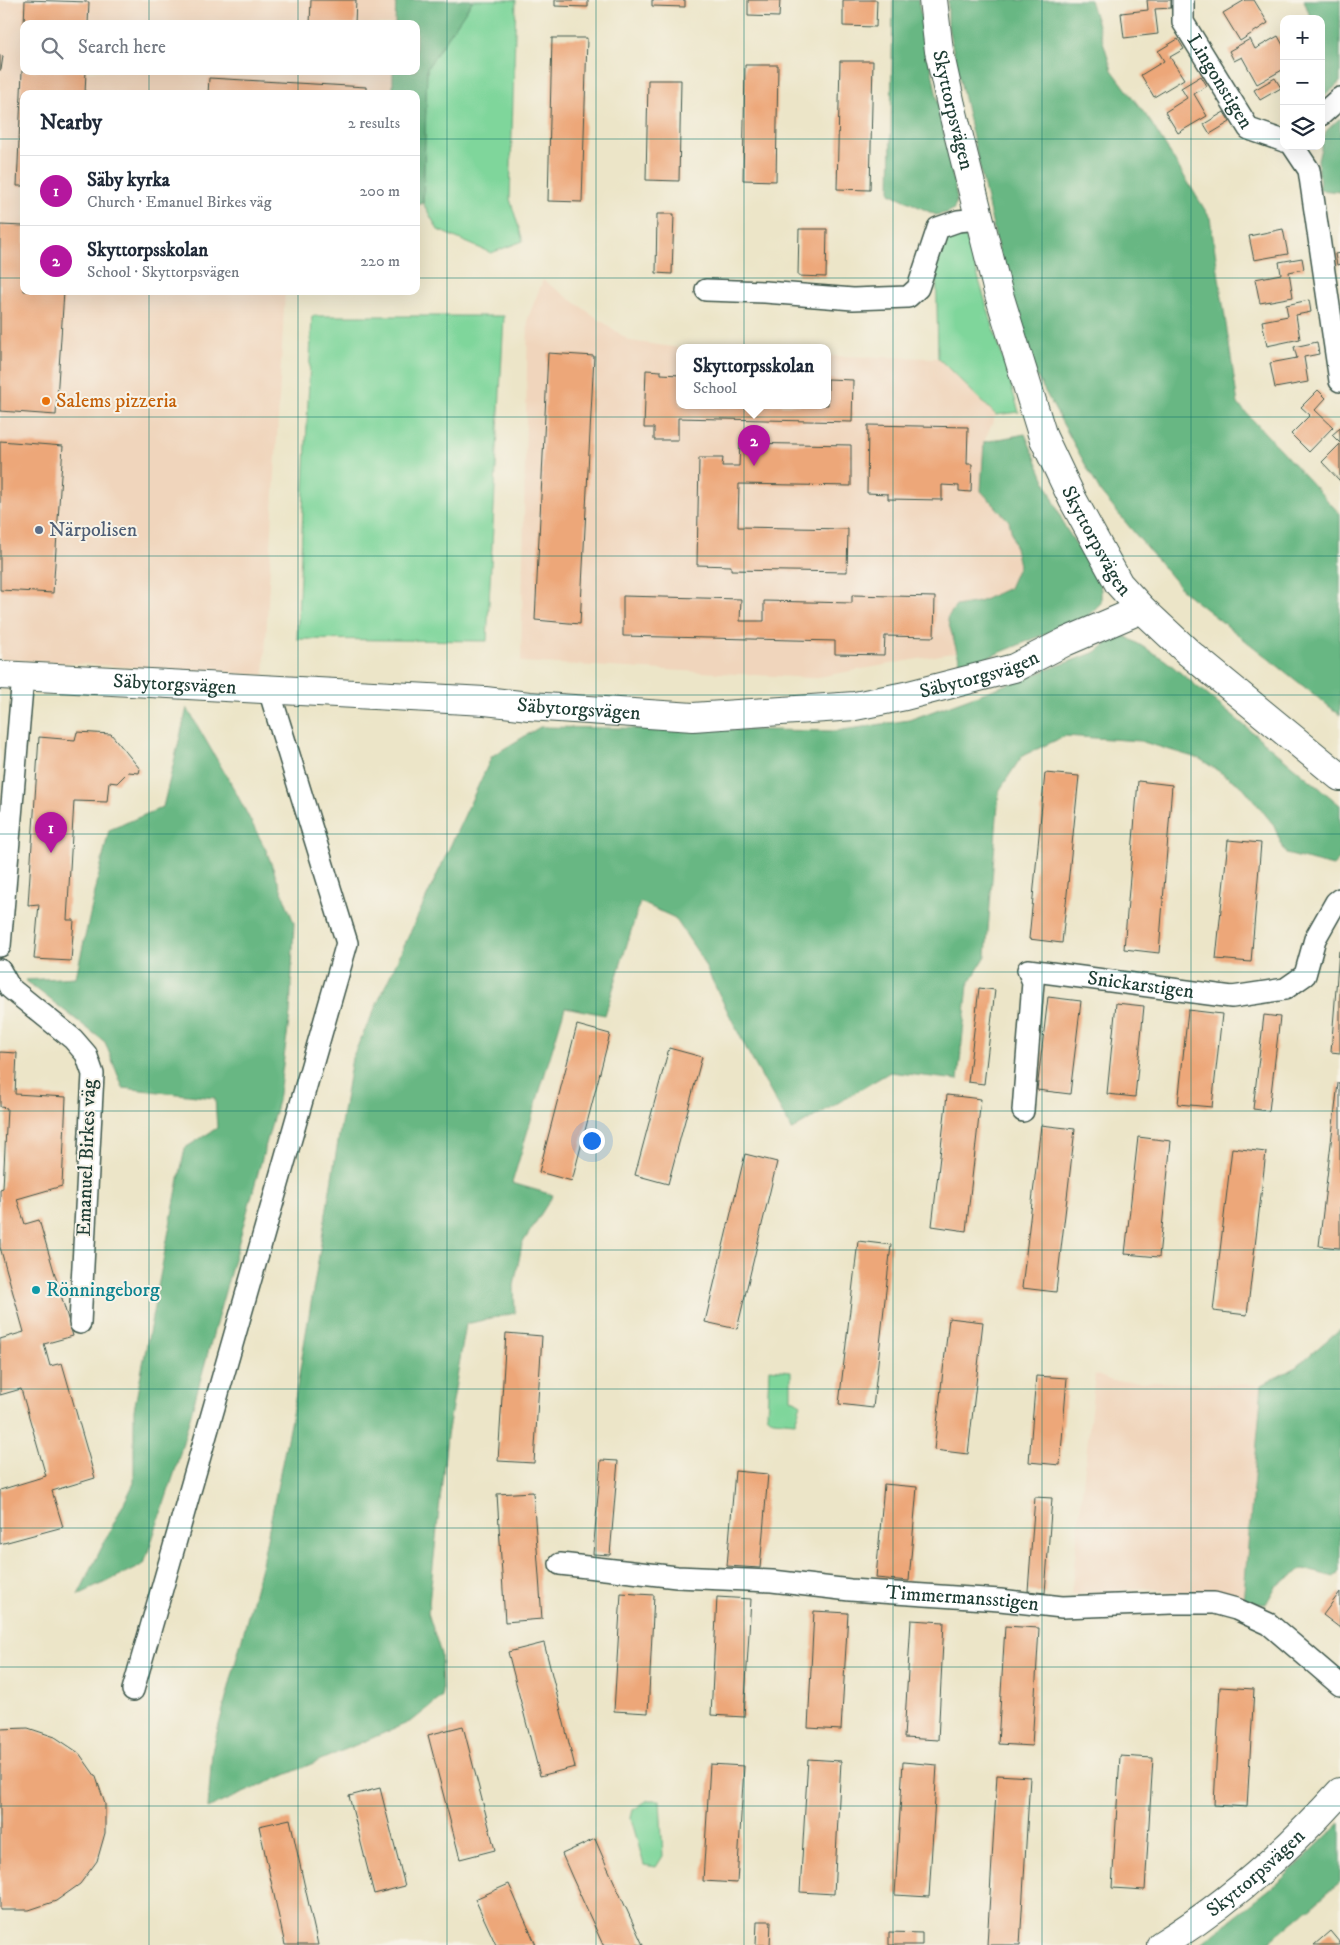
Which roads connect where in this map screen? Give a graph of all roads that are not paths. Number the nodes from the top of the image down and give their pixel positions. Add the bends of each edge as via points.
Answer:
1 (933, 0) edge
2 (1183, 0) edge
3 (1340, 98) edge
4 (1325, 111) edge
5 (1280, 140) edge
6 (1296, 150) edge
7 (978, 219) junction
8 (706, 290) dead end
9 (1340, 381) edge
10 (1142, 609) junction
11 (12, 676) edge
12 (269, 690) junction
13 (1340, 777) edge
14 (1340, 899) edge
15 (0, 946) edge
16 (0, 970) edge
17 (1023, 1111) dead end
18 (80, 1323) dead end
19 (560, 1564) dead end
20 (1340, 1685) edge
21 (133, 1690) dead end
22 (1340, 1792) edge
23 (1161, 1945) edge

1 - 7 street, Skyttorpsvägen via 945,78
2 - 5 street, Lingonstigen via 1183,22 1249,129
3 - 4 street
6 - 9 street via 1309,170
7 - 8 street via 958,220 938,228 918,288 908,298 853,299
7 - 10 street, Skyttorpsvägen via 1044,437 1073,500 1120,584
10 - 12 street, Säbytorgsvägen via 1014,668 855,706 693,717 485,701
10 - 13 street, Skyttorpsvägen via 1189,653
11 - 12 street, Säbytorgsvägen
11 - 15 street
12 - 21 street via 347,943
14 - 17 street, Snickarstigen via 1315,939 1305,975 1286,989 1232,997 1028,970 1033,982
16 - 18 street, Emanuel Birkes väg via 10,988 73,1039 86,1054 93,1074
19 - 20 street, Timmermansstigen via 677,1577 772,1581 1062,1607 1214,1603 1269,1624
22 - 23 street, Skyttorpsvägen via 1306,1830 1250,1880 1202,1919

